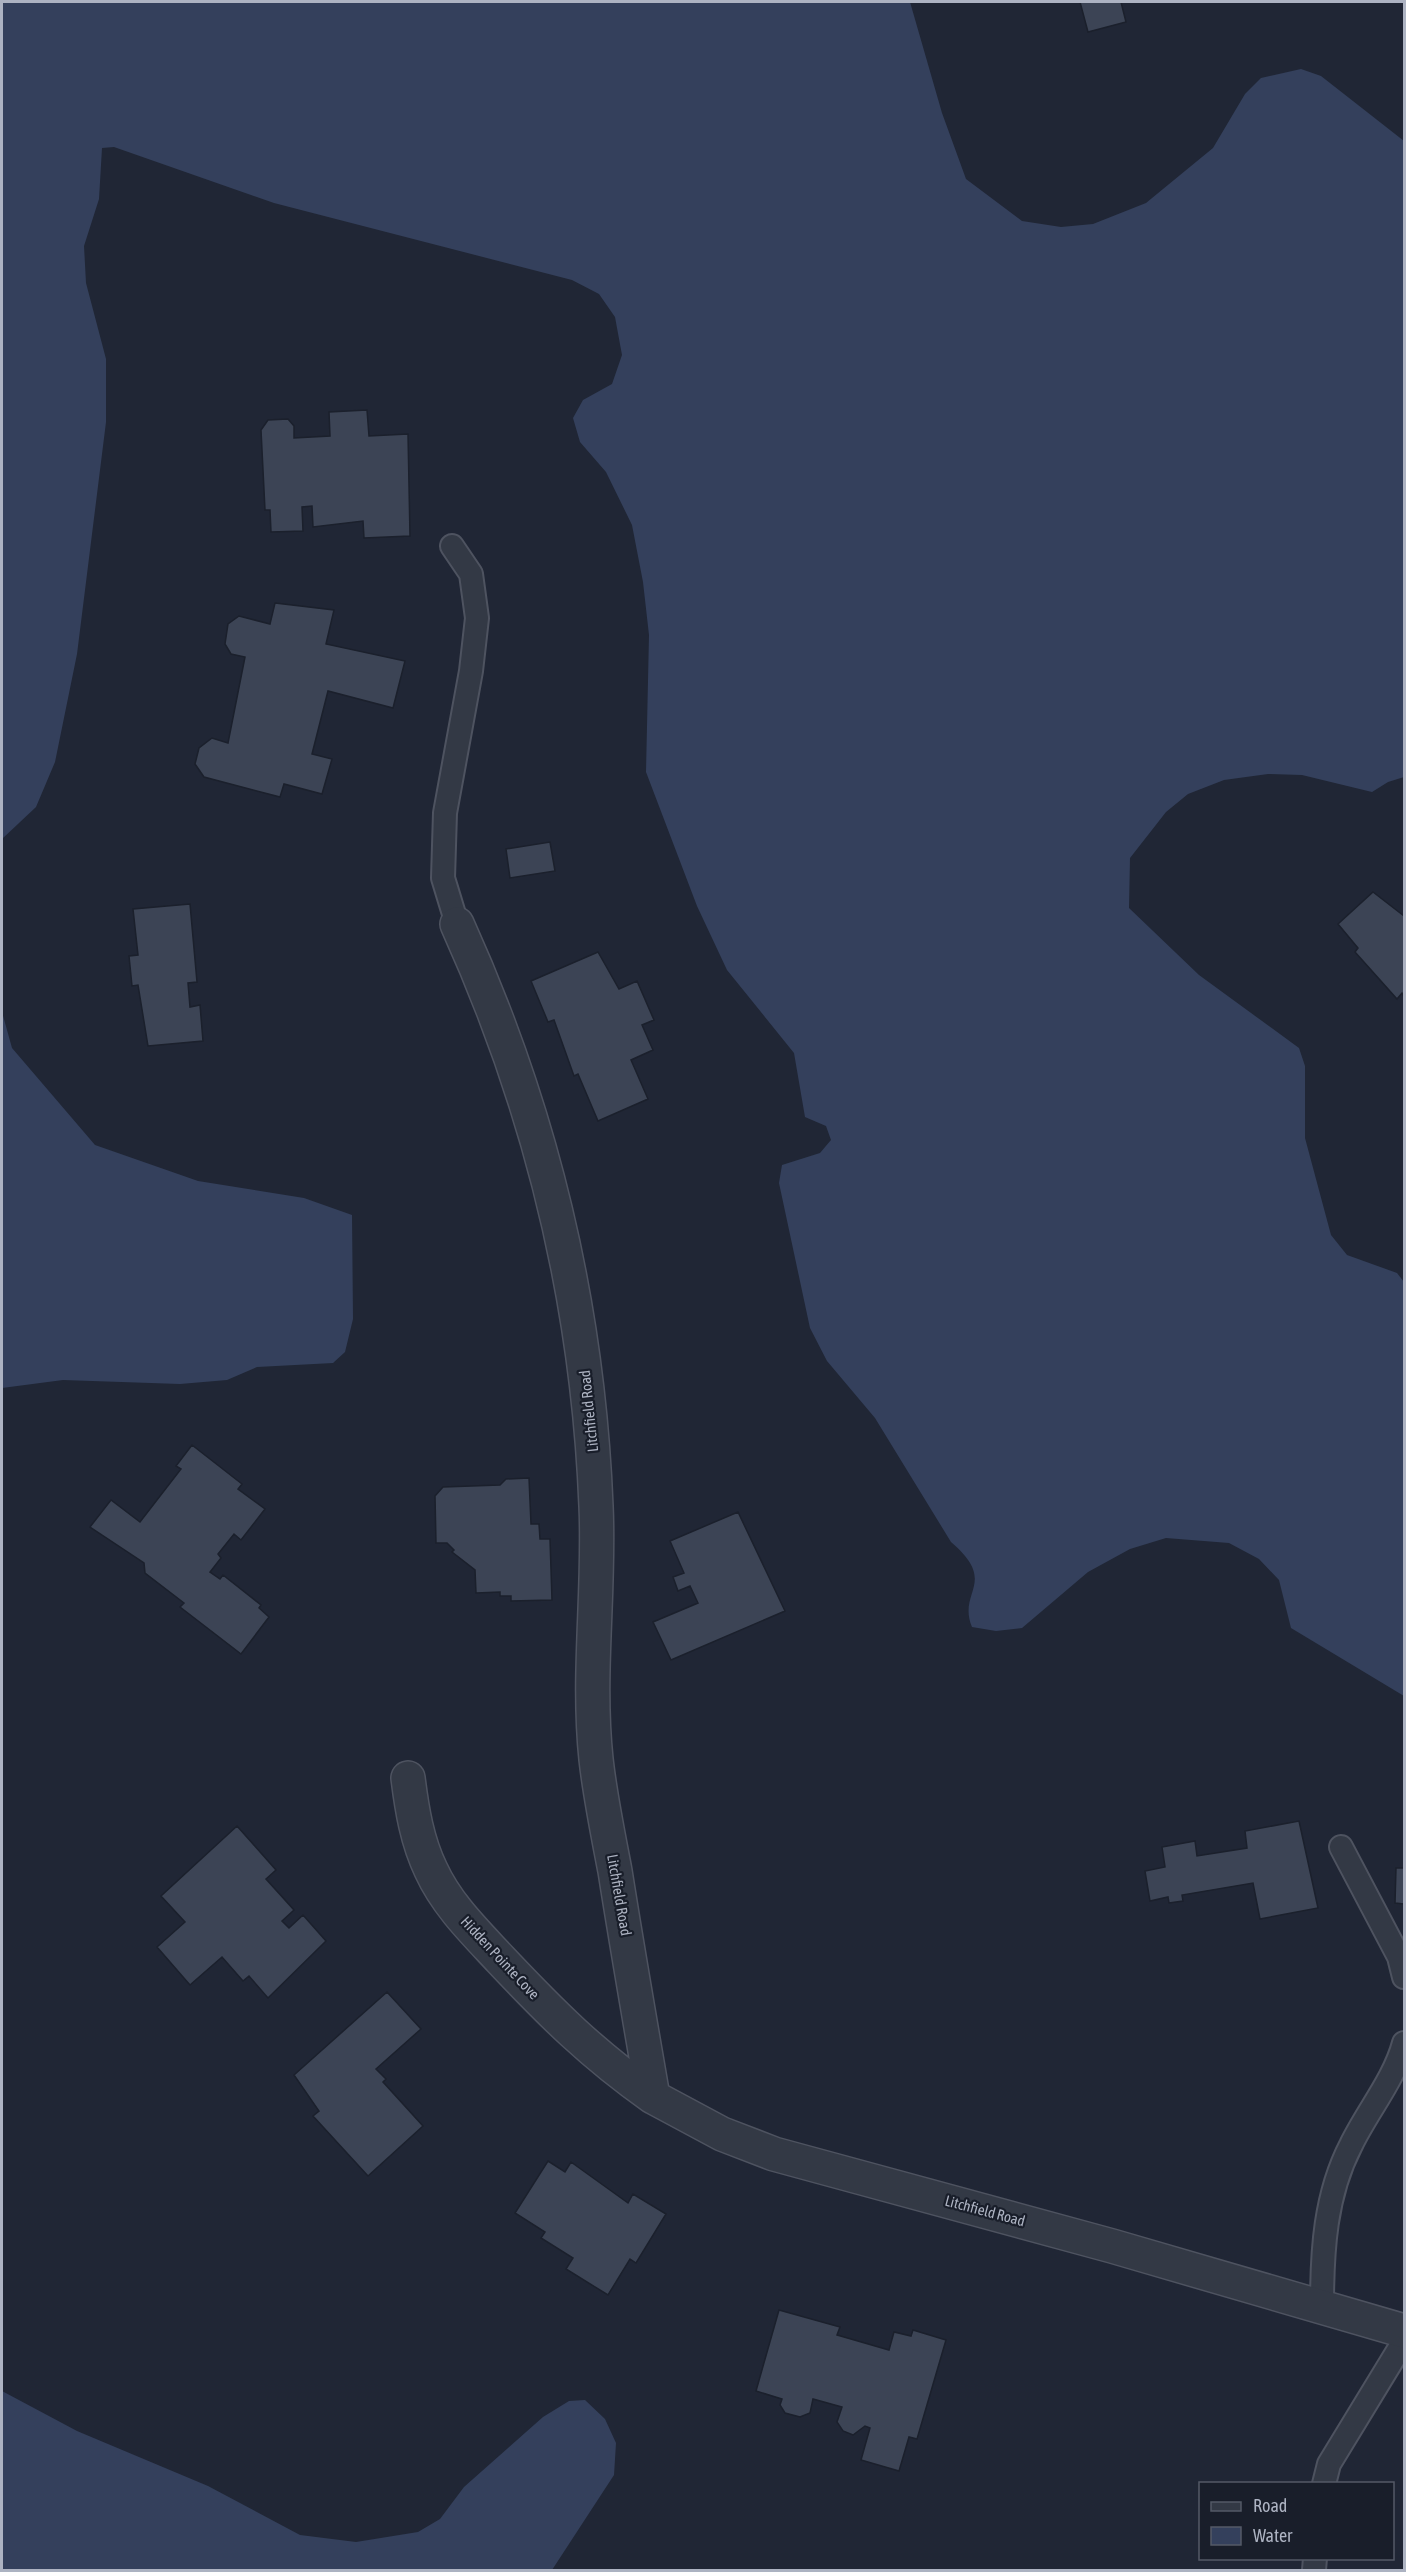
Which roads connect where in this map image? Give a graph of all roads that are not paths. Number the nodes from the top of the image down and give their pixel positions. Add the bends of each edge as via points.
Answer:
1 (452, 546) dead end
2 (457, 924) joint
3 (408, 1778) dead end
4 (1341, 1847) dead end
5 (1404, 1977) edge
6 (1404, 2043) edge
7 (653, 2097) junction
8 (1322, 2306) junction
9 (1404, 2331) edge
10 (1404, 2342) edge
11 (1324, 2482) edge

1 - 2 lane via 471,574 477,618 445,813 443,878
2 - 7 street, Litchfield Road via 491,999 525,1095 571,1278 590,1404 595,1486 591,1667 596,1759
3 - 7 street, Hidden Pointe Cove via 414,1826 428,1862 457,1912 562,2025
4 - 5 lane via 1399,1957
6 - 8 lane via 1399,2063 1350,2146 1331,2198 1322,2251
7 - 8 street, Litchfield Road via 722,2134 774,2154
8 - 9 street, Litchfield Road
10 - 11 lane via 1329,2464

